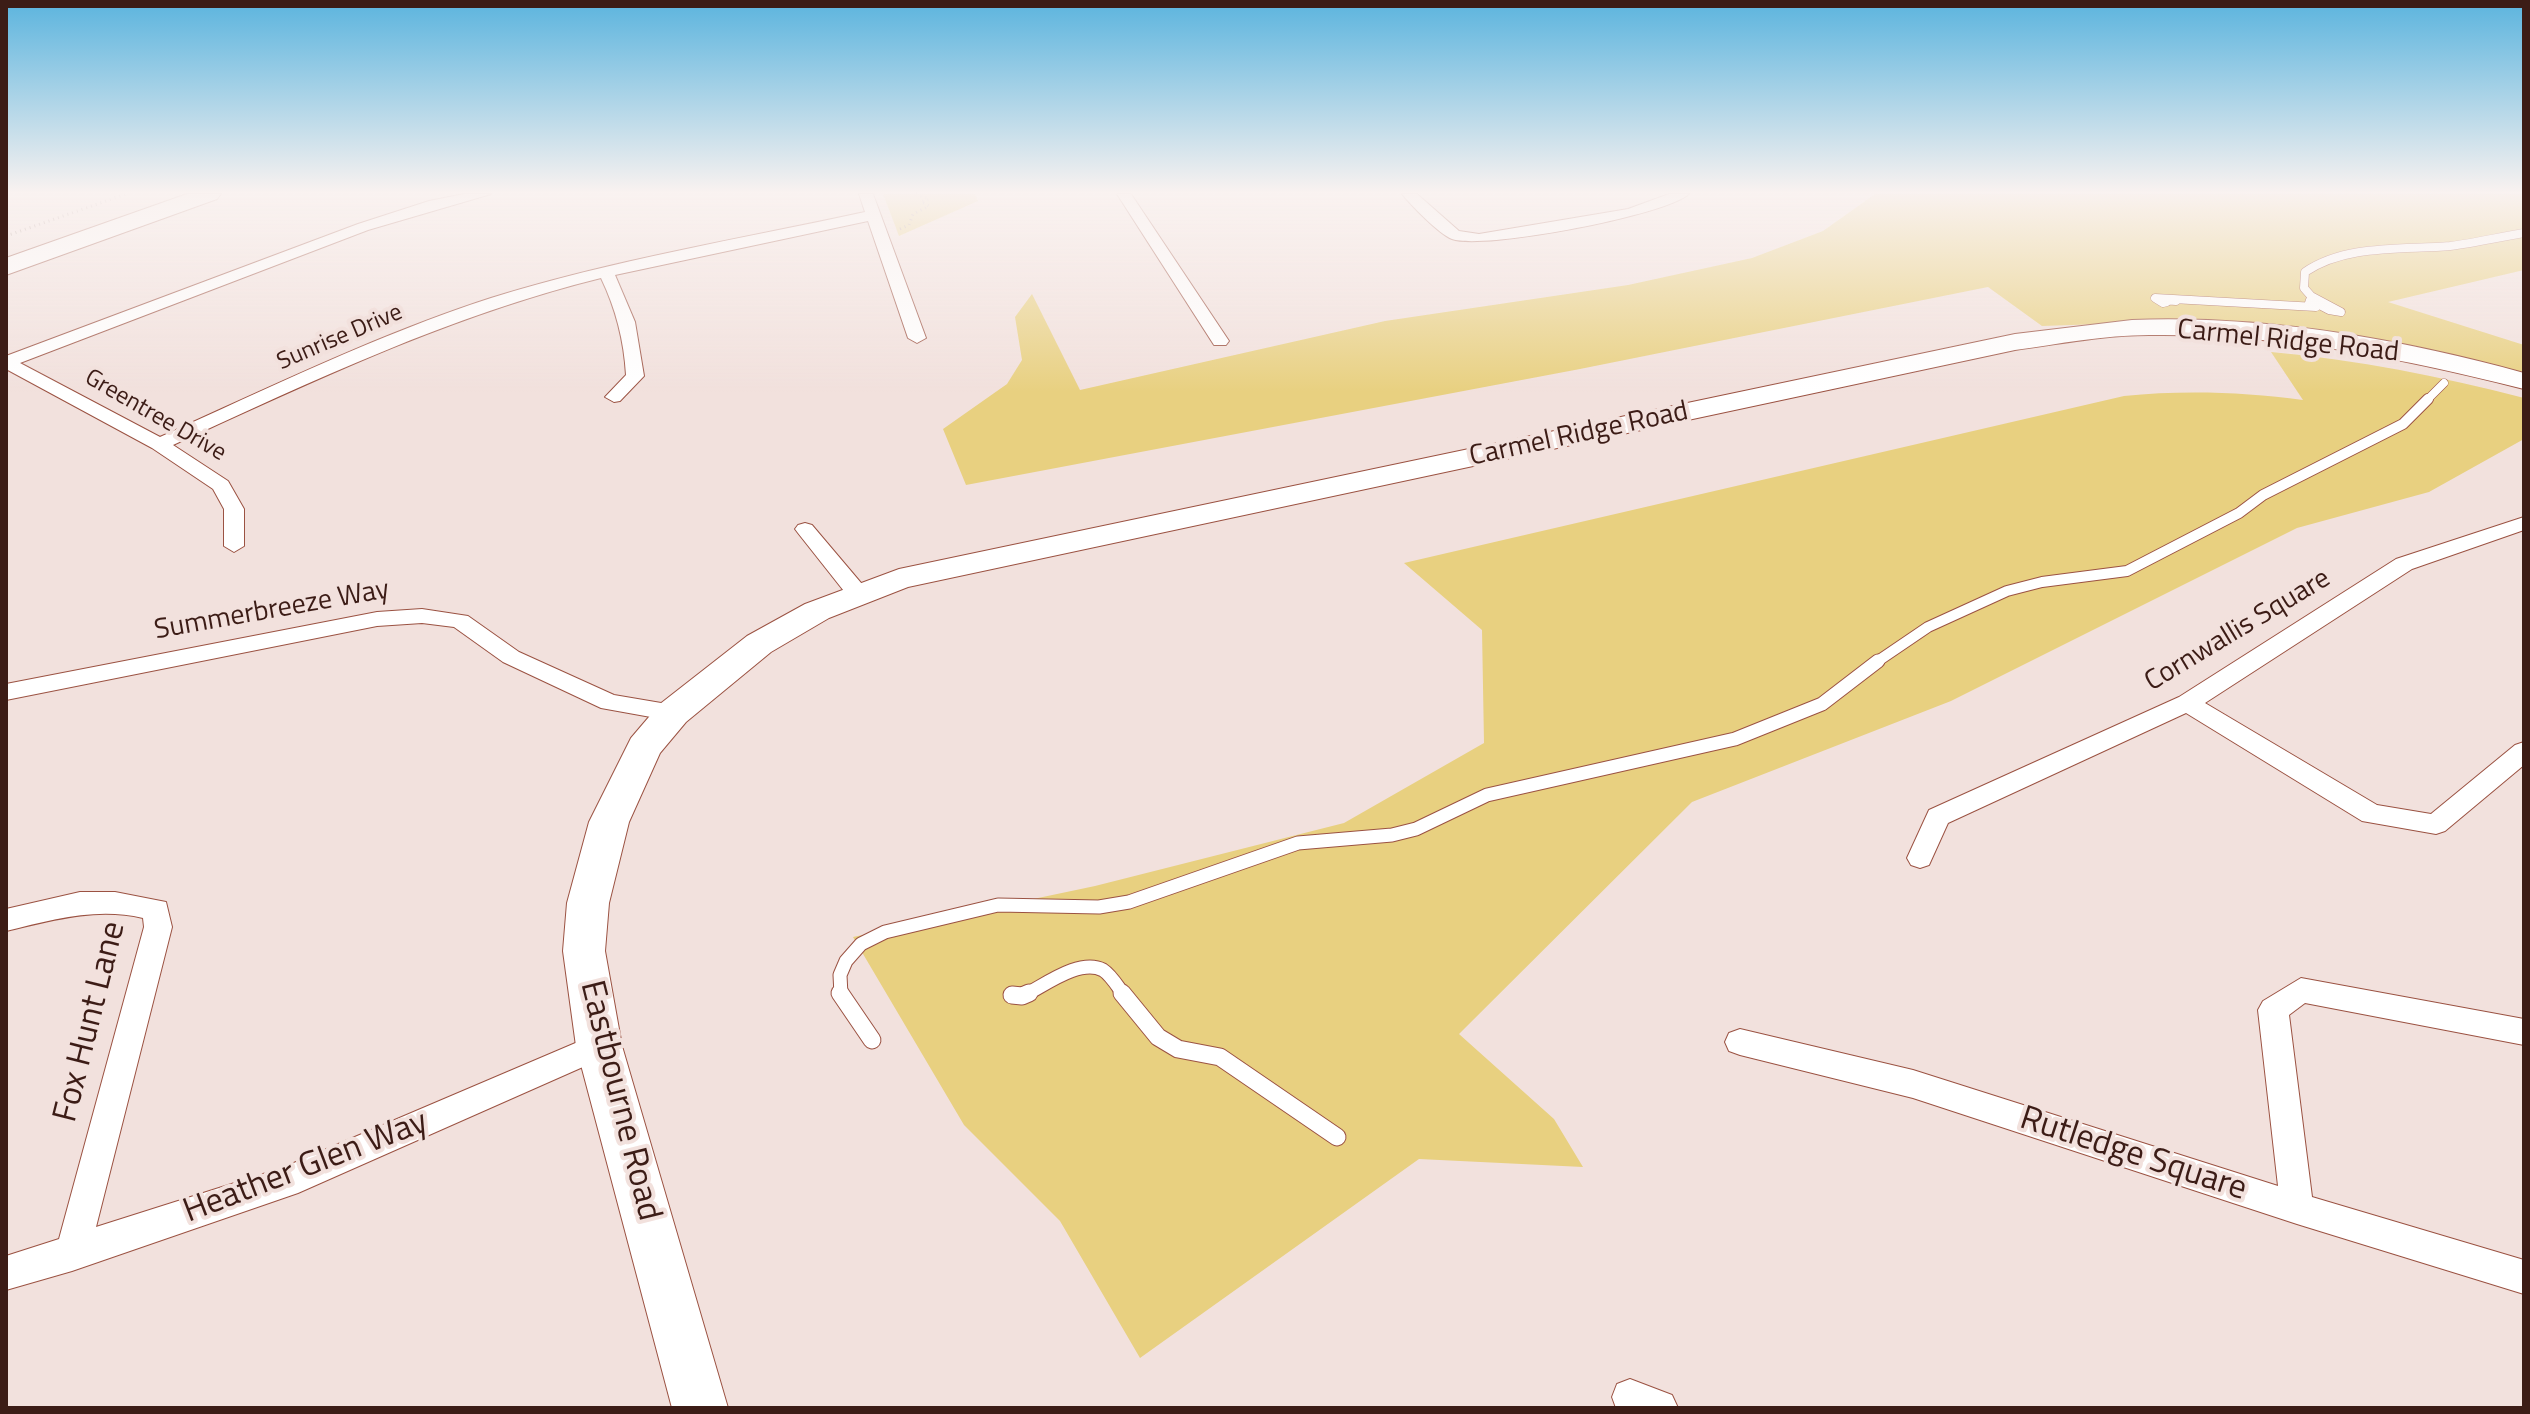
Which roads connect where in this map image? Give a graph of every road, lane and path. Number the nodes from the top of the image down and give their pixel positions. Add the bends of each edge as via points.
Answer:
1 (26, 260) edge
2 (276, 260) edge
3 (662, 260) edge
4 (889, 260) edge
5 (1170, 260) edge
6 (2327, 260) edge
7 (6, 267) edge
8 (606, 272) junction
9 (2176, 301) dead end
10 (917, 338) dead end
11 (1220, 341) dead end
12 (6, 362) edge
13 (2524, 381) edge
14 (2444, 383) dead end
15 (614, 397) dead end
16 (159, 444) junction
17 (2524, 523) edge
18 (805, 529) dead end
19 (234, 546) dead end
20 (859, 595) junction
21 (6, 692) edge
22 (2187, 703) junction
23 (673, 713) junction
24 (2524, 751) edge
25 (1920, 858) dead end
26 (6, 920) edge
27 (1012, 995) dead end
28 (2524, 1032) edge
29 (872, 1040) dead end
30 (1740, 1042) dead end
31 (599, 1046) junction
32 (1337, 1137) dead end
33 (2297, 1208) junction
34 (72, 1254) junction
35 (6, 1273) edge
36 (2524, 1277) edge
37 (694, 1405) edge

1 - 7 main road
2 - 12 street
3 - 8 street, Sunrise Drive
4 - 10 street
5 - 11 street
6 - 9 lane via 2310,266 2304,288 2341,312 2310,300 2316,307 2155,298
8 - 15 street via 620,298 634,358 635,376
8 - 16 street, Sunrise Drive via 436,323
12 - 16 street, Greentree Drive
13 - 20 street, Carmel Ridge Road via 2388,350 2249,332 2150,327 2085,332 2015,342 899,579
14 - 29 lane via 2403,424 2158,556 2127,571 2007,591 1928,627 1822,704 1735,739 1487,795 1392,835 1298,843 1129,902 1099,907 998,905 885,932 861,944 840,975 840,993
16 - 19 street, Greentree Drive via 221,485 234,509
17 - 22 street, Cornwallis Square via 2404,564
18 - 20 street
20 - 23 street, Carmel Ridge Road via 817,611 759,644
21 - 23 street, Summerbreeze Way via 377,619 422,616 460,621 511,657 609,702
22 - 24 street via 2371,814 2436,824
22 - 25 street, Cornwallis Square via 1938,817
23 - 31 street, Eastbourne Road via 644,747 609,822 588,903 584,951
26 - 34 street, Fox Hunt Lane via 85,900 123,901 156,910 158,927
27 - 32 lane via 1022,996 1091,966 1105,971 1158,1037 1178,1049 1220,1057
28 - 33 street via 2301,990 2273,1010
30 - 33 street, Rutledge Square via 1913,1084
31 - 34 street, Heather Glen Way via 286,1182
31 - 37 street, Eastbourne Road
33 - 36 street, Rutledge Square
34 - 35 street, Heather Glen Way

